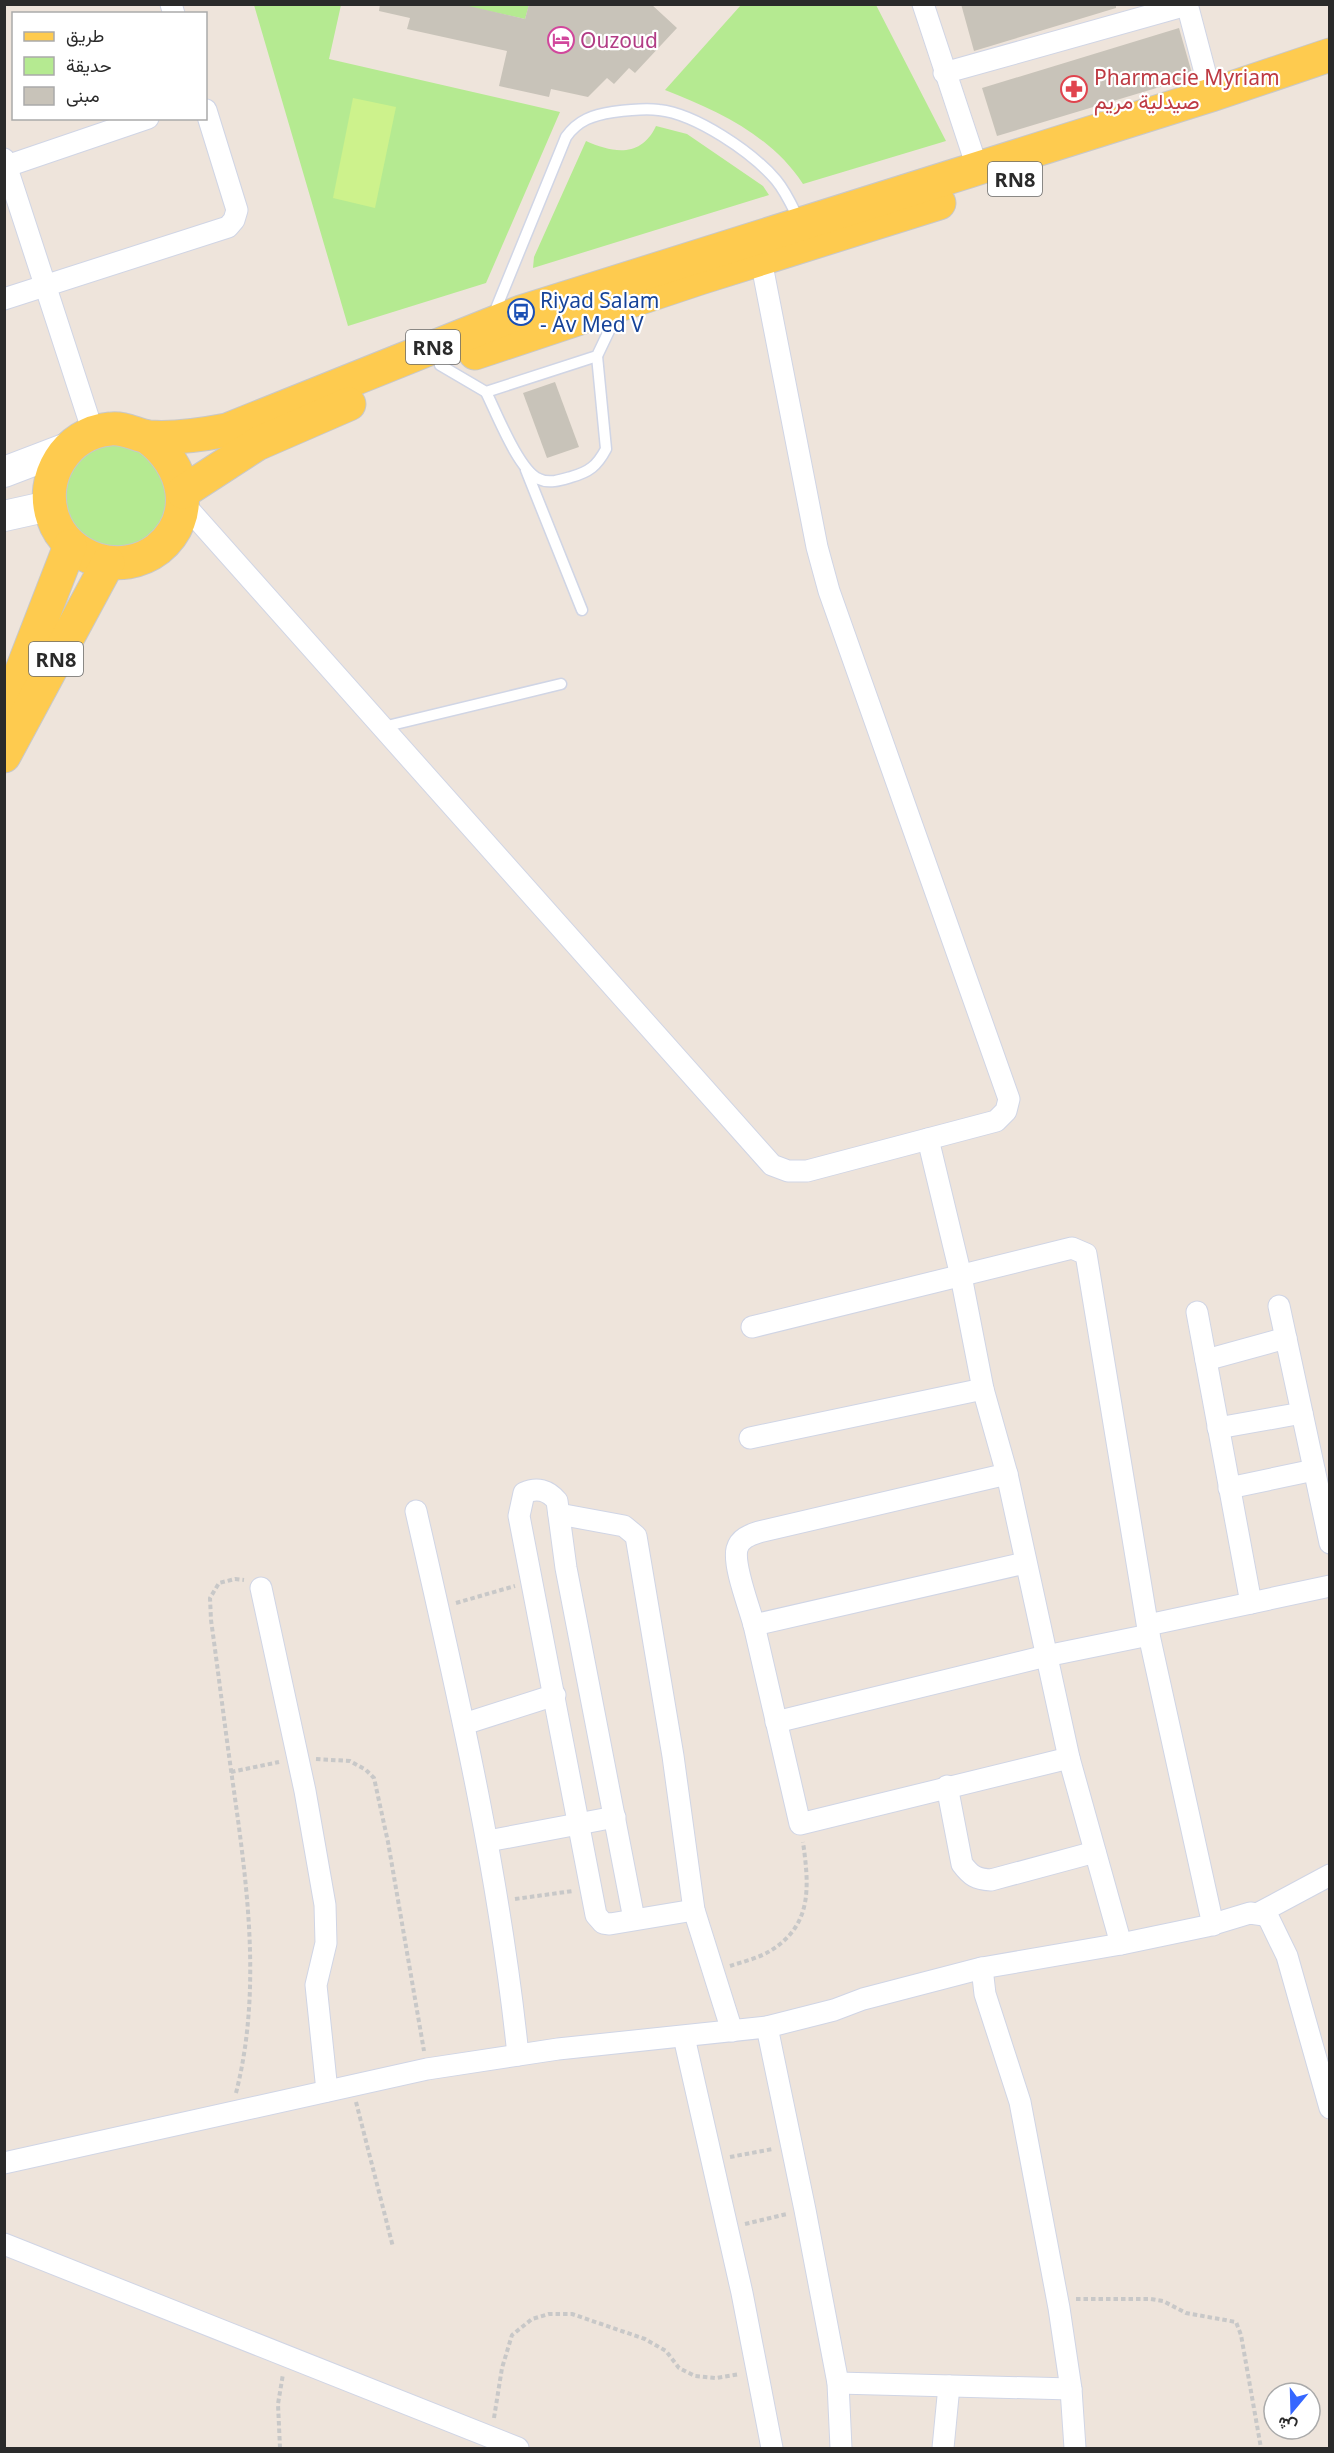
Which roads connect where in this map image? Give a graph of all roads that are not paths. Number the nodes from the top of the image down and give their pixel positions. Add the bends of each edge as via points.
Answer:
1 (923, 4) edge
2 (1187, 5) edge
3 (1329, 55) edge
4 (944, 73) junction
5 (1329, 77) edge
6 (1211, 95) junction
7 (207, 113) edge
8 (142, 120) edge
9 (6, 162) edge
10 (977, 167) junction
11 (800, 223) junction
12 (761, 260) junction
13 (45, 285) junction
14 (4, 299) edge
15 (621, 305) junction
16 (490, 323) junction
17 (597, 356) junction
18 (440, 365) junction
19 (486, 392) junction
20 (147, 437) junction
21 (80, 440) junction
22 (524, 467) junction
23 (4, 472) edge
24 (183, 498) junction
25 (49, 506) junction
26 (4, 516) edge
27 (70, 546) junction
28 (108, 563) junction
29 (582, 610) dead end
30 (561, 684) dead end
31 (4, 706) edge
32 (382, 727) junction
33 (4, 756) edge
34 (928, 1139) junction
35 (962, 1276) junction
36 (1279, 1306) dead end
37 (1197, 1312) dead end
38 (752, 1327) dead end
39 (1286, 1338) junction
40 (1206, 1360) junction
41 (983, 1389) junction
42 (1302, 1413) junction
43 (1218, 1428) junction
44 (750, 1438) dead end
45 (1314, 1470) junction
46 (1007, 1474) junction
47 (1229, 1488) junction
48 (416, 1511) dead end
49 (559, 1514) junction
50 (1329, 1543) edge
51 (1025, 1563) junction
52 (1329, 1586) edge
53 (261, 1588) road end
54 (1251, 1603) junction
55 (754, 1624) junction
56 (1149, 1630) junction
57 (1046, 1656) junction
58 (555, 1695) junction
59 (776, 1722) junction
60 (464, 1724) junction
61 (1069, 1758) junction
62 (947, 1786) junction
63 (615, 1817) junction
64 (580, 1824) junction
65 (488, 1841) junction
66 (1095, 1852) junction
67 (1329, 1875) edge
68 (694, 1910) junction
69 (1259, 1913) junction
70 (634, 1919) junction
71 (1213, 1925) junction
72 (1121, 1944) junction
73 (982, 1968) junction
74 (767, 2028) junction
75 (732, 2031) junction
76 (684, 2037) junction
77 (518, 2055) junction
78 (327, 2091) junction
79 (1329, 2108) edge
80 (4, 2163) edge
81 (4, 2244) edge
82 (837, 2383) junction
83 (949, 2386) junction
84 (1071, 2389) junction
85 (518, 2448) edge
86 (772, 2448) edge
87 (841, 2448) edge
88 (943, 2448) edge
89 (1075, 2448) edge

1 - 4 street
2 - 4 street
2 - 6 street
3 - 6 main road, RN8
4 - 10 street
5 - 12 main road, RN8
6 - 10 main road, RN8
7 - 13 street via 237,210 228,227
8 - 9 street
9 - 13 street
10 - 11 main road, RN8
11 - 16 main road, RN8
11 - 16 lane via 790,199 765,168 706,128 661,110 597,114 574,126 566,137
12 - 15 main road, RN8
12 - 34 street via 829,591 1009,1099 1006,1111 996,1121
13 - 14 street
13 - 21 street
15 - 17 lane
15 - 18 main road, RN8
16 - 20 main road, RN8 via 226,430 193,436
17 - 19 lane
17 - 22 lane via 606,450 599,463 587,472 555,481 539,479
18 - 19 lane
18 - 24 main road, RN8 via 257,444
19 - 22 lane
20 - 21 main road, RN8 via 130,430 111,429
20 - 24 main road, RN8 via 172,460
21 - 23 main road
21 - 25 main road via 55,465 49,485
22 - 29 lane
24 - 28 main road via 175,528 158,549 134,561
24 - 32 street
25 - 26 main road
25 - 27 main road via 56,528
27 - 28 main road
27 - 31 main road, RN8
28 - 33 main road, RN8
30 - 32 lane
32 - 34 street via 772,1165 788,1171 807,1170
34 - 35 street
35 - 38 street
35 - 41 street
35 - 56 street via 1072,1248 1086,1254
36 - 39 street
37 - 40 street
39 - 40 street
39 - 42 street
40 - 43 street
41 - 44 street
41 - 46 street
42 - 43 street
42 - 45 street
43 - 47 street
45 - 47 street
45 - 50 street
46 - 51 street
46 - 55 street via 743,1539 737,1549 739,1568
47 - 54 street
48 - 60 street
49 - 58 street via 551,1494 536,1489 524,1492 519,1516
49 - 63 street via 566,1569
49 - 68 street via 624,1526 636,1536
51 - 55 street
51 - 57 street
52 - 54 street
53 - 78 street via 298,1758 327,1929 316,1985
54 - 56 street
55 - 59 street
56 - 57 street
56 - 71 street
57 - 59 street
57 - 61 street
58 - 60 street
58 - 64 street
59 - 62 street via 800,1824
60 - 65 street
61 - 62 street
61 - 66 street
62 - 66 street via 962,1864 978,1879 991,1880
63 - 64 street
63 - 70 street
64 - 65 street
64 - 70 street via 598,1921 610,1924
65 - 77 street
66 - 72 street
67 - 69 street
68 - 70 street
68 - 75 street
69 - 71 street
69 - 79 street via 1269,1919 1287,1956
71 - 72 street
72 - 73 street
73 - 74 street
73 - 84 street via 985,1994 1020,2102
74 - 75 street
74 - 82 street
75 - 76 street
76 - 77 street
76 - 86 street via 728,2228
77 - 78 street via 427,2069
78 - 80 street
81 - 85 street
82 - 83 street
82 - 87 street
83 - 84 street
83 - 88 street
84 - 89 street

